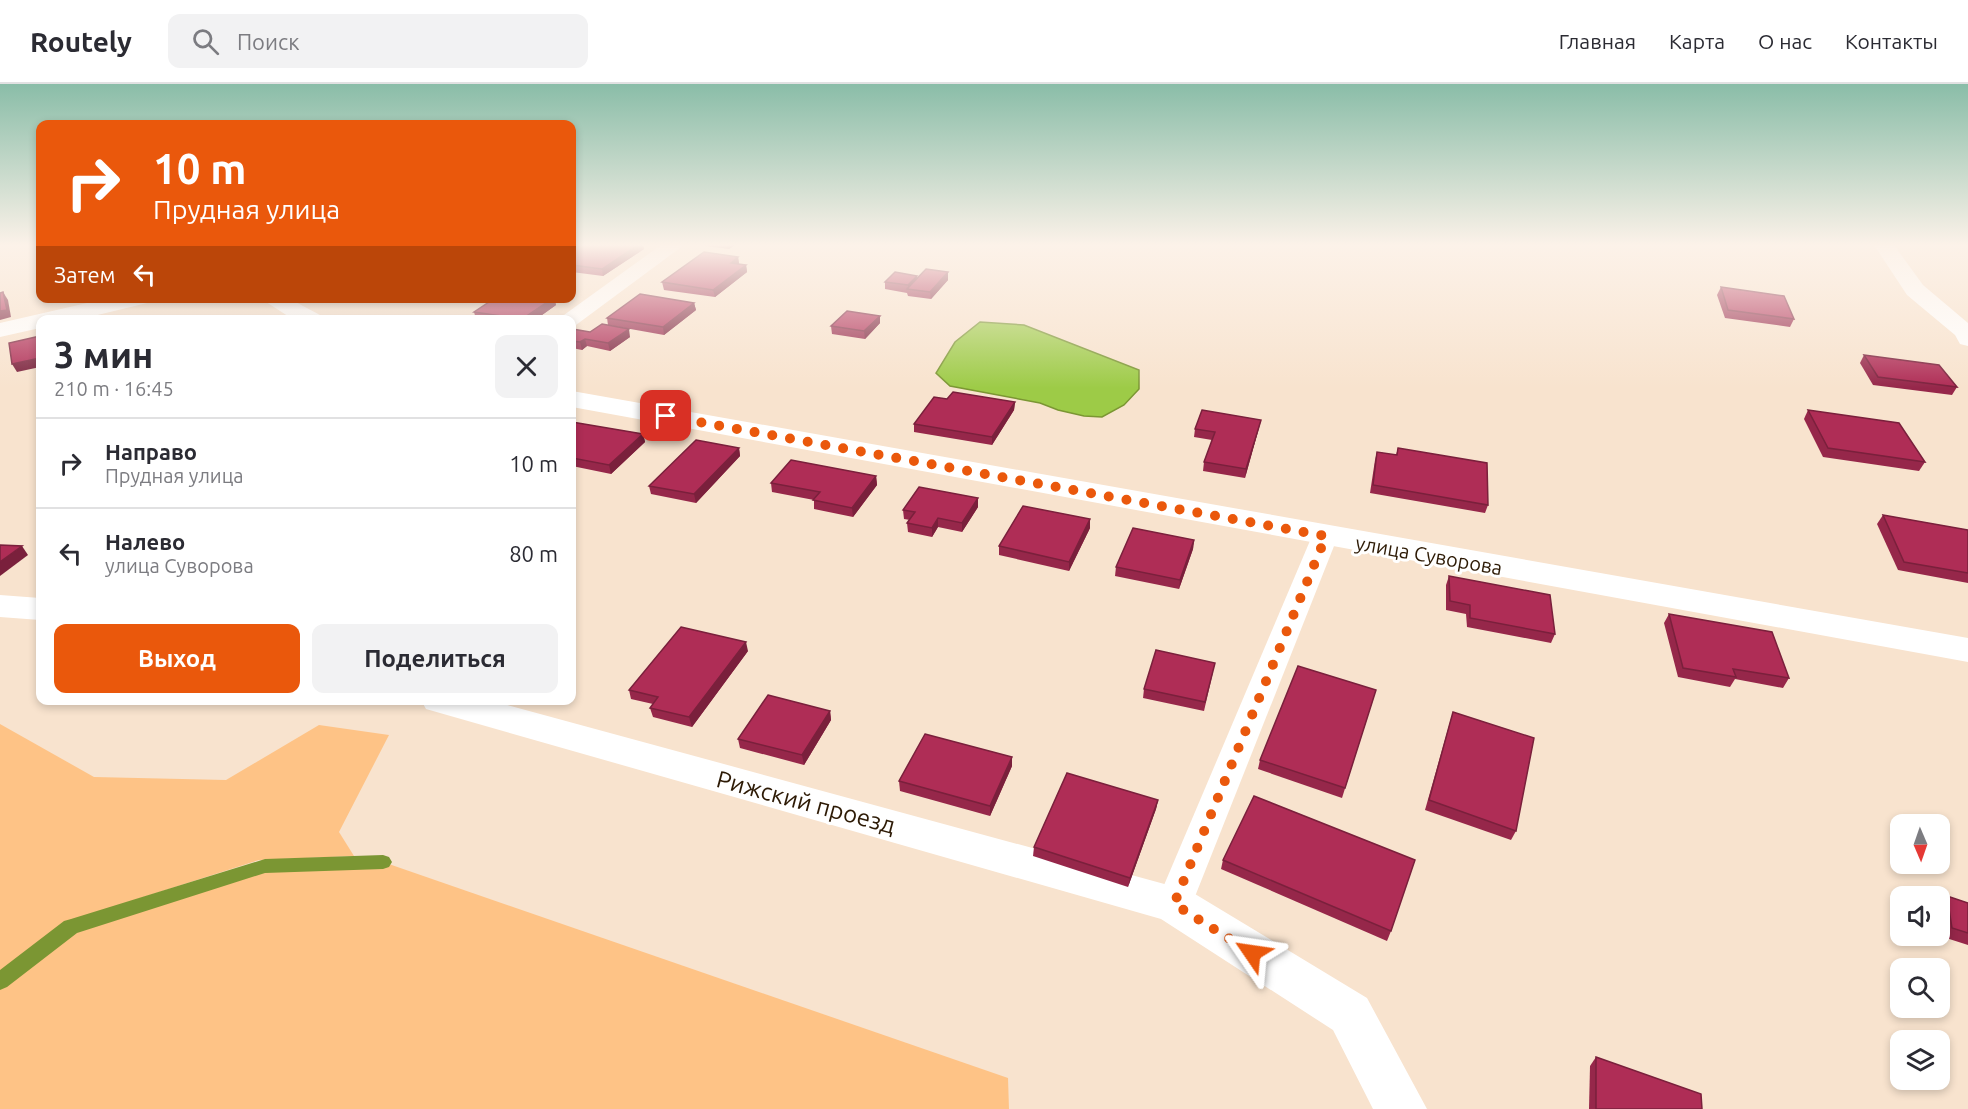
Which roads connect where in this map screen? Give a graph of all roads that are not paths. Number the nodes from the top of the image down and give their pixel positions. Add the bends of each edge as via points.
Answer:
1 (606, 293) edge
2 (1918, 293) edge
3 (118, 303) edge
4 (280, 303) edge
5 (68, 315) edge
6 (303, 315) edge
7 (575, 315) edge
8 (36, 322) edge
9 (0, 330) edge
10 (1968, 339) edge
11 (576, 400) edge
12 (1326, 536) junction
13 (0, 606) edge
14 (36, 607) edge
15 (1968, 650) edge
16 (457, 705) edge
17 (1174, 904) junction
18 (1401, 1109) edge

1 - 7 street
2 - 10 street via 1965,332
3 - 5 street
4 - 6 street
8 - 9 street
11 - 12 street, улица Суворова
12 - 15 street, улица Суворова
12 - 17 lane
13 - 14 street
16 - 17 street, Рижский проезд
17 - 18 street, Рижский проезд via 1350,1014

